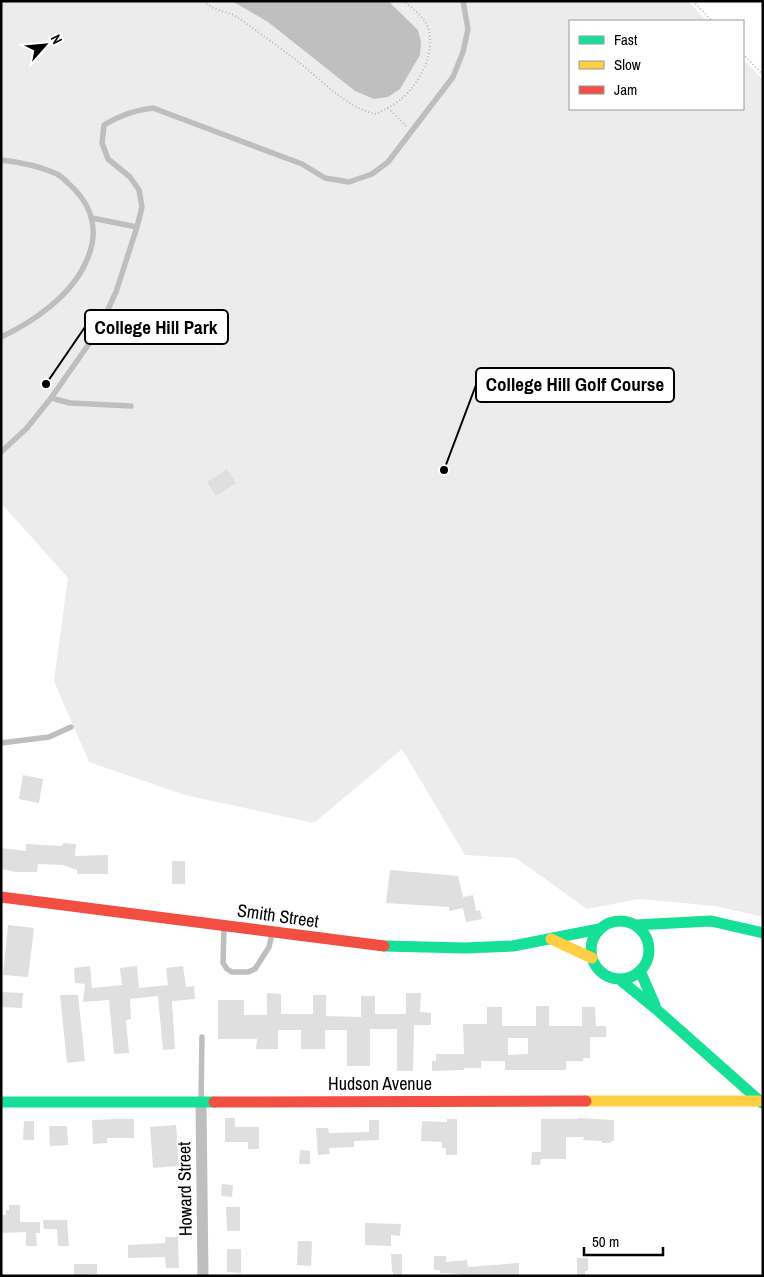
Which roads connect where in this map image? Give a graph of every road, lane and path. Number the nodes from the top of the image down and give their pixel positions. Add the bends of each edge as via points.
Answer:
1 (204, 1) edge
2 (404, 1) edge
3 (463, 1) edge
4 (693, 1) edge
5 (711, 20) edge
6 (744, 55) edge
7 (763, 75) edge
8 (388, 108) junction
9 (412, 131) junction
10 (1, 160) edge
11 (92, 218) junction
12 (137, 227) junction
13 (1, 337) edge
14 (51, 398) junction
15 (131, 406) dead end
16 (1, 452) edge
17 (71, 727) dead end
18 (1, 743) edge
19 (1, 897) edge
20 (673, 923) junction
21 (635, 925) junction
22 (224, 926) junction
23 (599, 929) junction
24 (272, 933) junction
25 (763, 933) edge
26 (550, 939) junction
27 (649, 946) junction
28 (592, 958) junction
29 (640, 971) junction
30 (619, 979) junction
31 (656, 1009) junction
32 (202, 1037) dead end
33 (1, 1102) edge
34 (201, 1102) junction
35 (761, 1103) edge
36 (203, 1276) edge

1 - 8 path via 215,9 234,15 365,112 376,114
2 - 8 path via 430,30 429,50 422,74 411,90
3 - 9 lane via 468,29 463,52 453,77
4 - 5 path
6 - 7 path
8 - 9 path
9 - 12 lane via 388,162 372,174 349,182 325,178 302,164 153,108 119,116 104,125 102,143 108,159 130,177 139,190 142,207
10 - 11 lane via 23,162 58,175 81,195
11 - 12 lane
11 - 13 lane via 93,240 86,263 71,286 48,308
12 - 14 lane via 116,292 98,331
14 - 15 lane via 70,404
14 - 16 lane
17 - 18 lane via 50,737
19 - 22 street, Smith Street
20 - 21 street
20 - 25 street via 711,920
20 - 27 street
21 - 23 street via 616,921
21 - 27 street
22 - 24 street, Smith Street
22 - 24 lane via 222,963 232,972 248,972 255,968 269,947
23 - 26 street, Smith Street
23 - 28 street via 592,943
24 - 26 street, Smith Street via 406,947 513,946
26 - 28 street
27 - 29 street via 646,964
28 - 30 street via 602,973
29 - 30 street
29 - 31 street
30 - 31 street
31 - 35 street
32 - 34 lane
33 - 34 street, Hudson Avenue
34 - 35 street, Hudson Avenue
34 - 36 street, Howard Street

